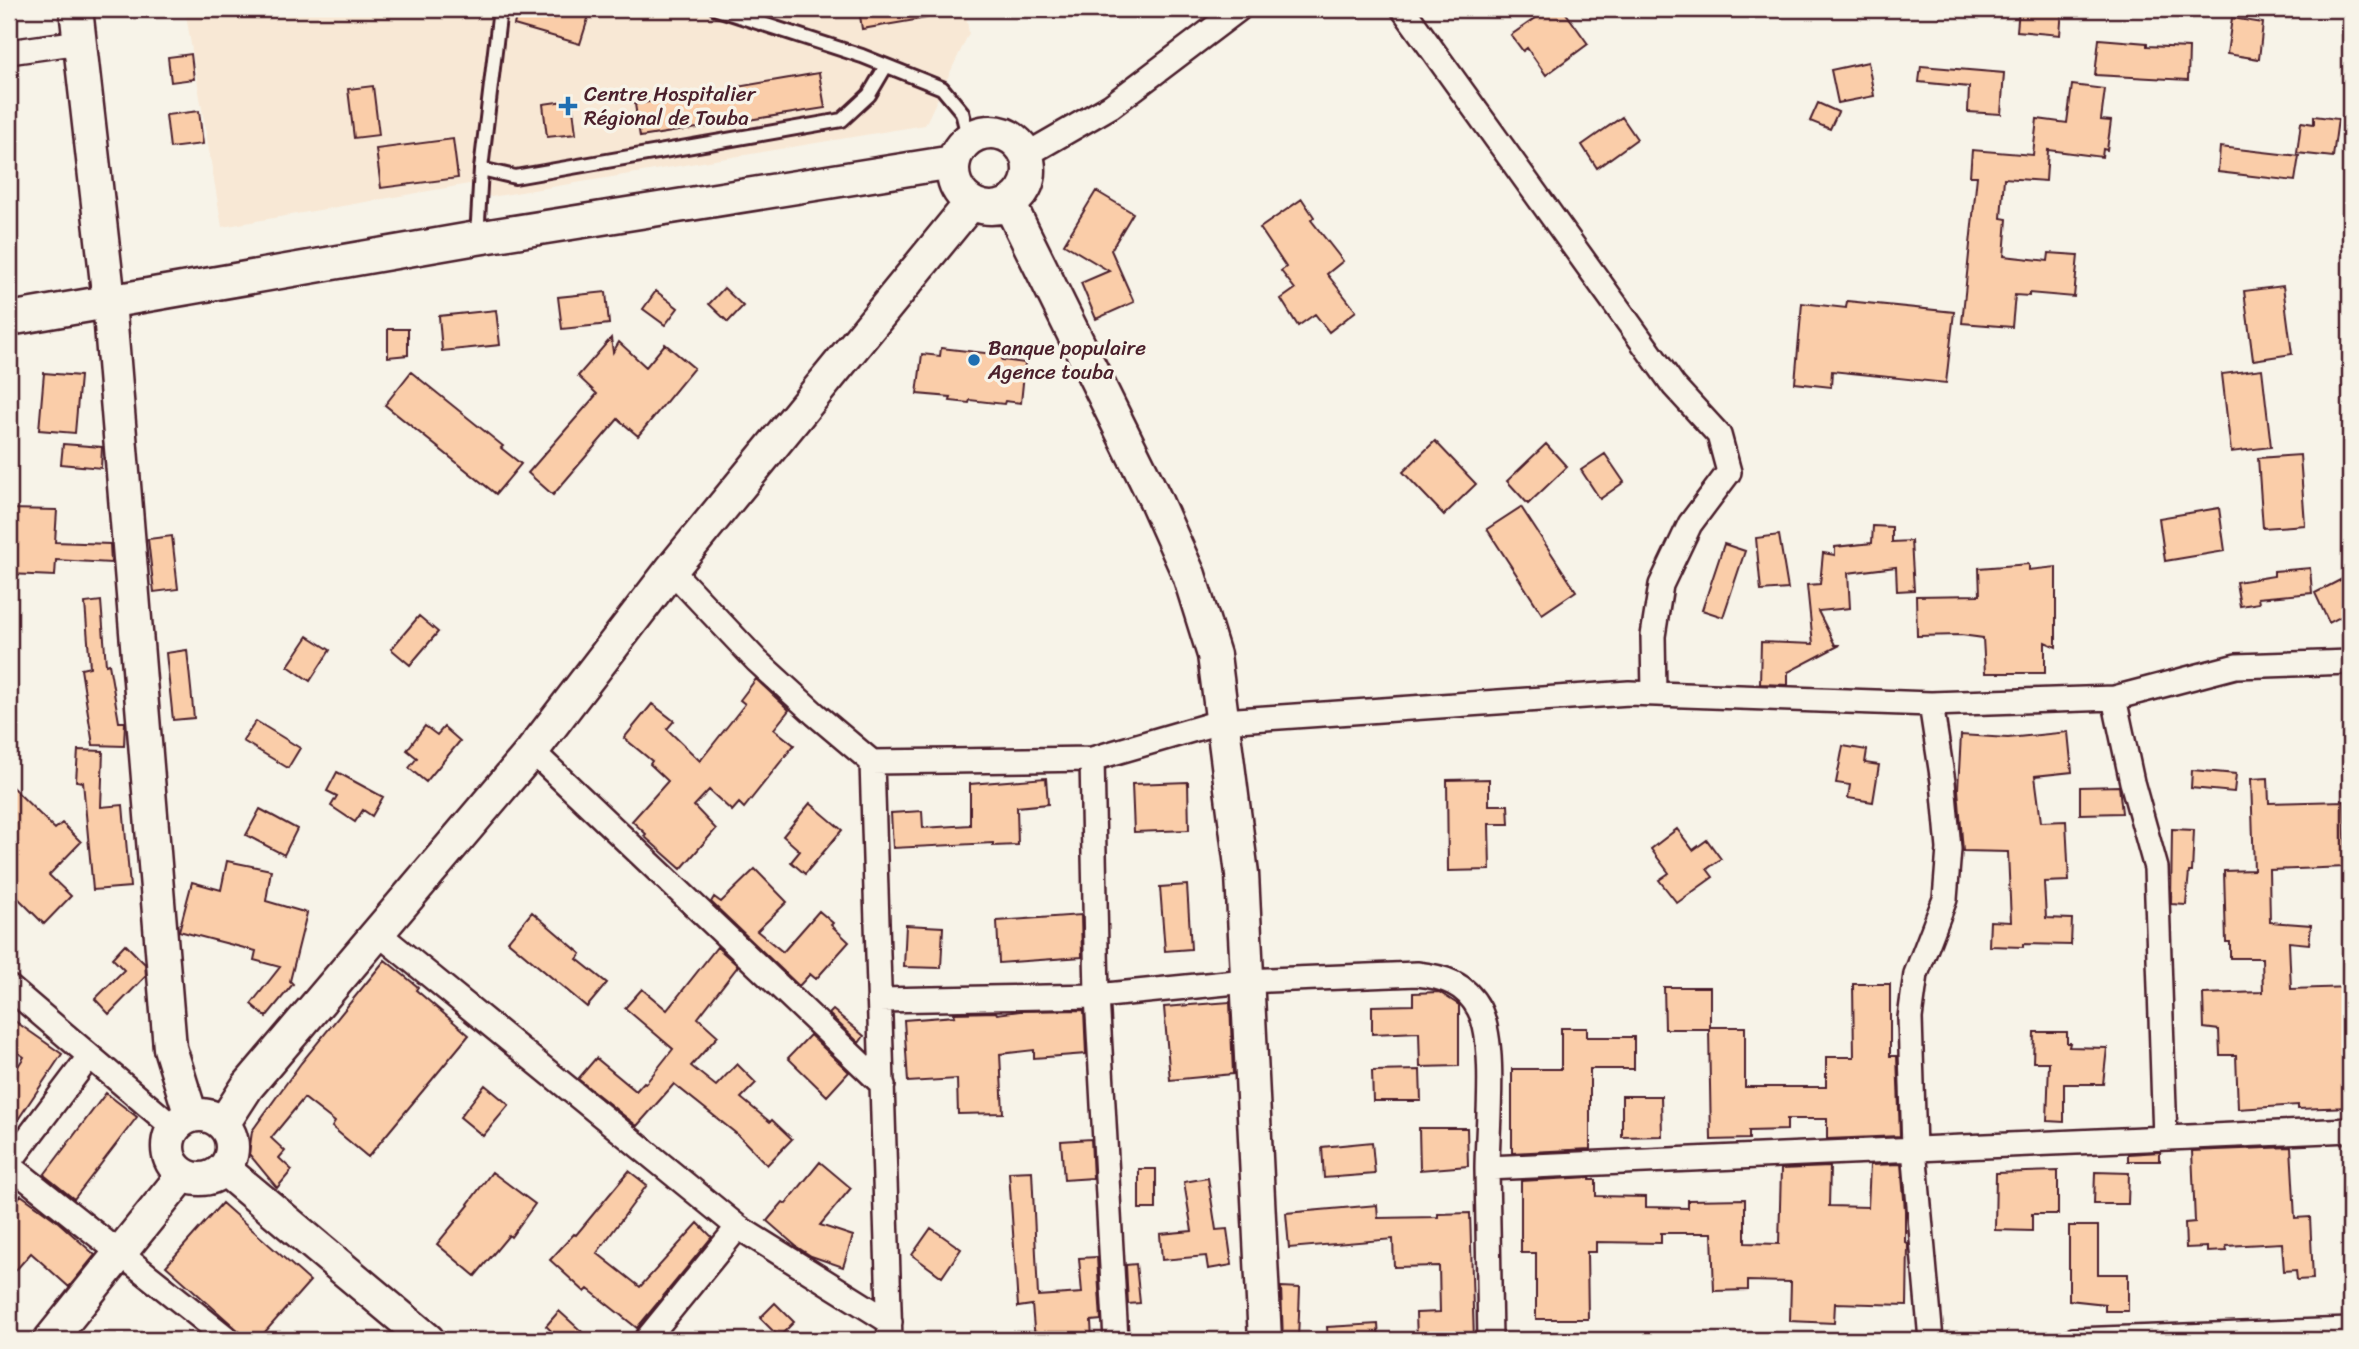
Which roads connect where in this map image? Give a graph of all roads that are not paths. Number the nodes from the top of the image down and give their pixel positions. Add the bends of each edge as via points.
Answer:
1 (76, 9) edge
2 (500, 9) edge
3 (718, 9) edge
4 (1239, 9) edge
5 (1403, 9) edge
6 (80, 42) junction
7 (9, 52) edge
8 (886, 66) junction
9 (961, 151) junction
10 (1026, 155) junction
11 (481, 169) junction
12 (971, 203) junction
13 (1009, 203) junction
14 (478, 238) junction
15 (109, 301) junction
16 (9, 319) edge
17 (671, 570) junction
18 (2350, 662) edge
19 (1654, 694) junction
20 (2114, 698) junction
21 (1931, 704) junction
22 (1223, 721) junction
23 (532, 751) junction
24 (1092, 759) junction
25 (872, 762) junction
26 (378, 933) junction
27 (1246, 981) junction
28 (9, 987) edge
29 (1097, 996) junction
30 (880, 1000) junction
31 (89, 1057) junction
32 (883, 1085) junction
33 (182, 1122) junction
34 (223, 1124) junction
35 (2350, 1130) edge
36 (2165, 1138) junction
37 (1914, 1149) junction
38 (9, 1164) edge
39 (1487, 1168) junction
40 (225, 1169) junction
41 (183, 1175) junction
42 (738, 1227) junction
43 (120, 1252) junction
44 (2350, 1330) edge
45 (890, 1331) edge
46 (50, 1340) edge
47 (229, 1340) edge
48 (428, 1340) edge
49 (646, 1340) edge
50 (1116, 1340) edge
51 (1265, 1340) edge
52 (1490, 1340) edge
53 (1931, 1340) edge
54 (2074, 1340) edge

1 - 6 street
2 - 11 lane
3 - 8 lane
4 - 10 street via 1111,106
5 - 19 street via 1674,386 1719,435 1729,472 1690,523 1661,585 1653,636
6 - 7 street
6 - 15 street
8 - 9 lane via 942,88 962,112
8 - 11 lane via 869,95 842,120 515,177
9 - 10 street via 981,133 995,132 1008,135
9 - 12 street via 952,174 955,186
9 - 14 street
10 - 13 street via 1027,182
11 - 14 lane
12 - 13 street via 985,208
12 - 17 street
13 - 22 street via 1189,575 1214,655
14 - 15 street
15 - 16 street
15 - 33 street via 170,1048
17 - 23 street
17 - 25 street via 757,661
18 - 20 street via 2236,666
19 - 21 street
19 - 22 street
20 - 21 street
20 - 36 street via 2156,868
21 - 37 street via 1948,849 1945,899 1916,974 1910,1018
22 - 24 street
22 - 27 street via 1242,874
23 - 26 street
23 - 32 street
24 - 25 street
24 - 29 street
25 - 30 street
26 - 34 street via 247,1087
26 - 42 street
27 - 29 street
27 - 39 street via 1417,974 1440,976 1461,987 1479,1009 1489,1037
27 - 51 street
28 - 31 street
29 - 30 street
29 - 50 street
30 - 32 street
31 - 33 street
31 - 38 street
32 - 45 street
33 - 34 street via 202,1115
33 - 41 street via 169,1140 169,1153
34 - 40 street via 233,1146
35 - 36 street
36 - 37 street
37 - 39 street
37 - 53 street
38 - 43 street
39 - 52 street
40 - 41 street via 205,1180
40 - 48 street
41 - 43 street
42 - 45 street
42 - 49 street
43 - 46 street
43 - 47 street
44 - 54 street

